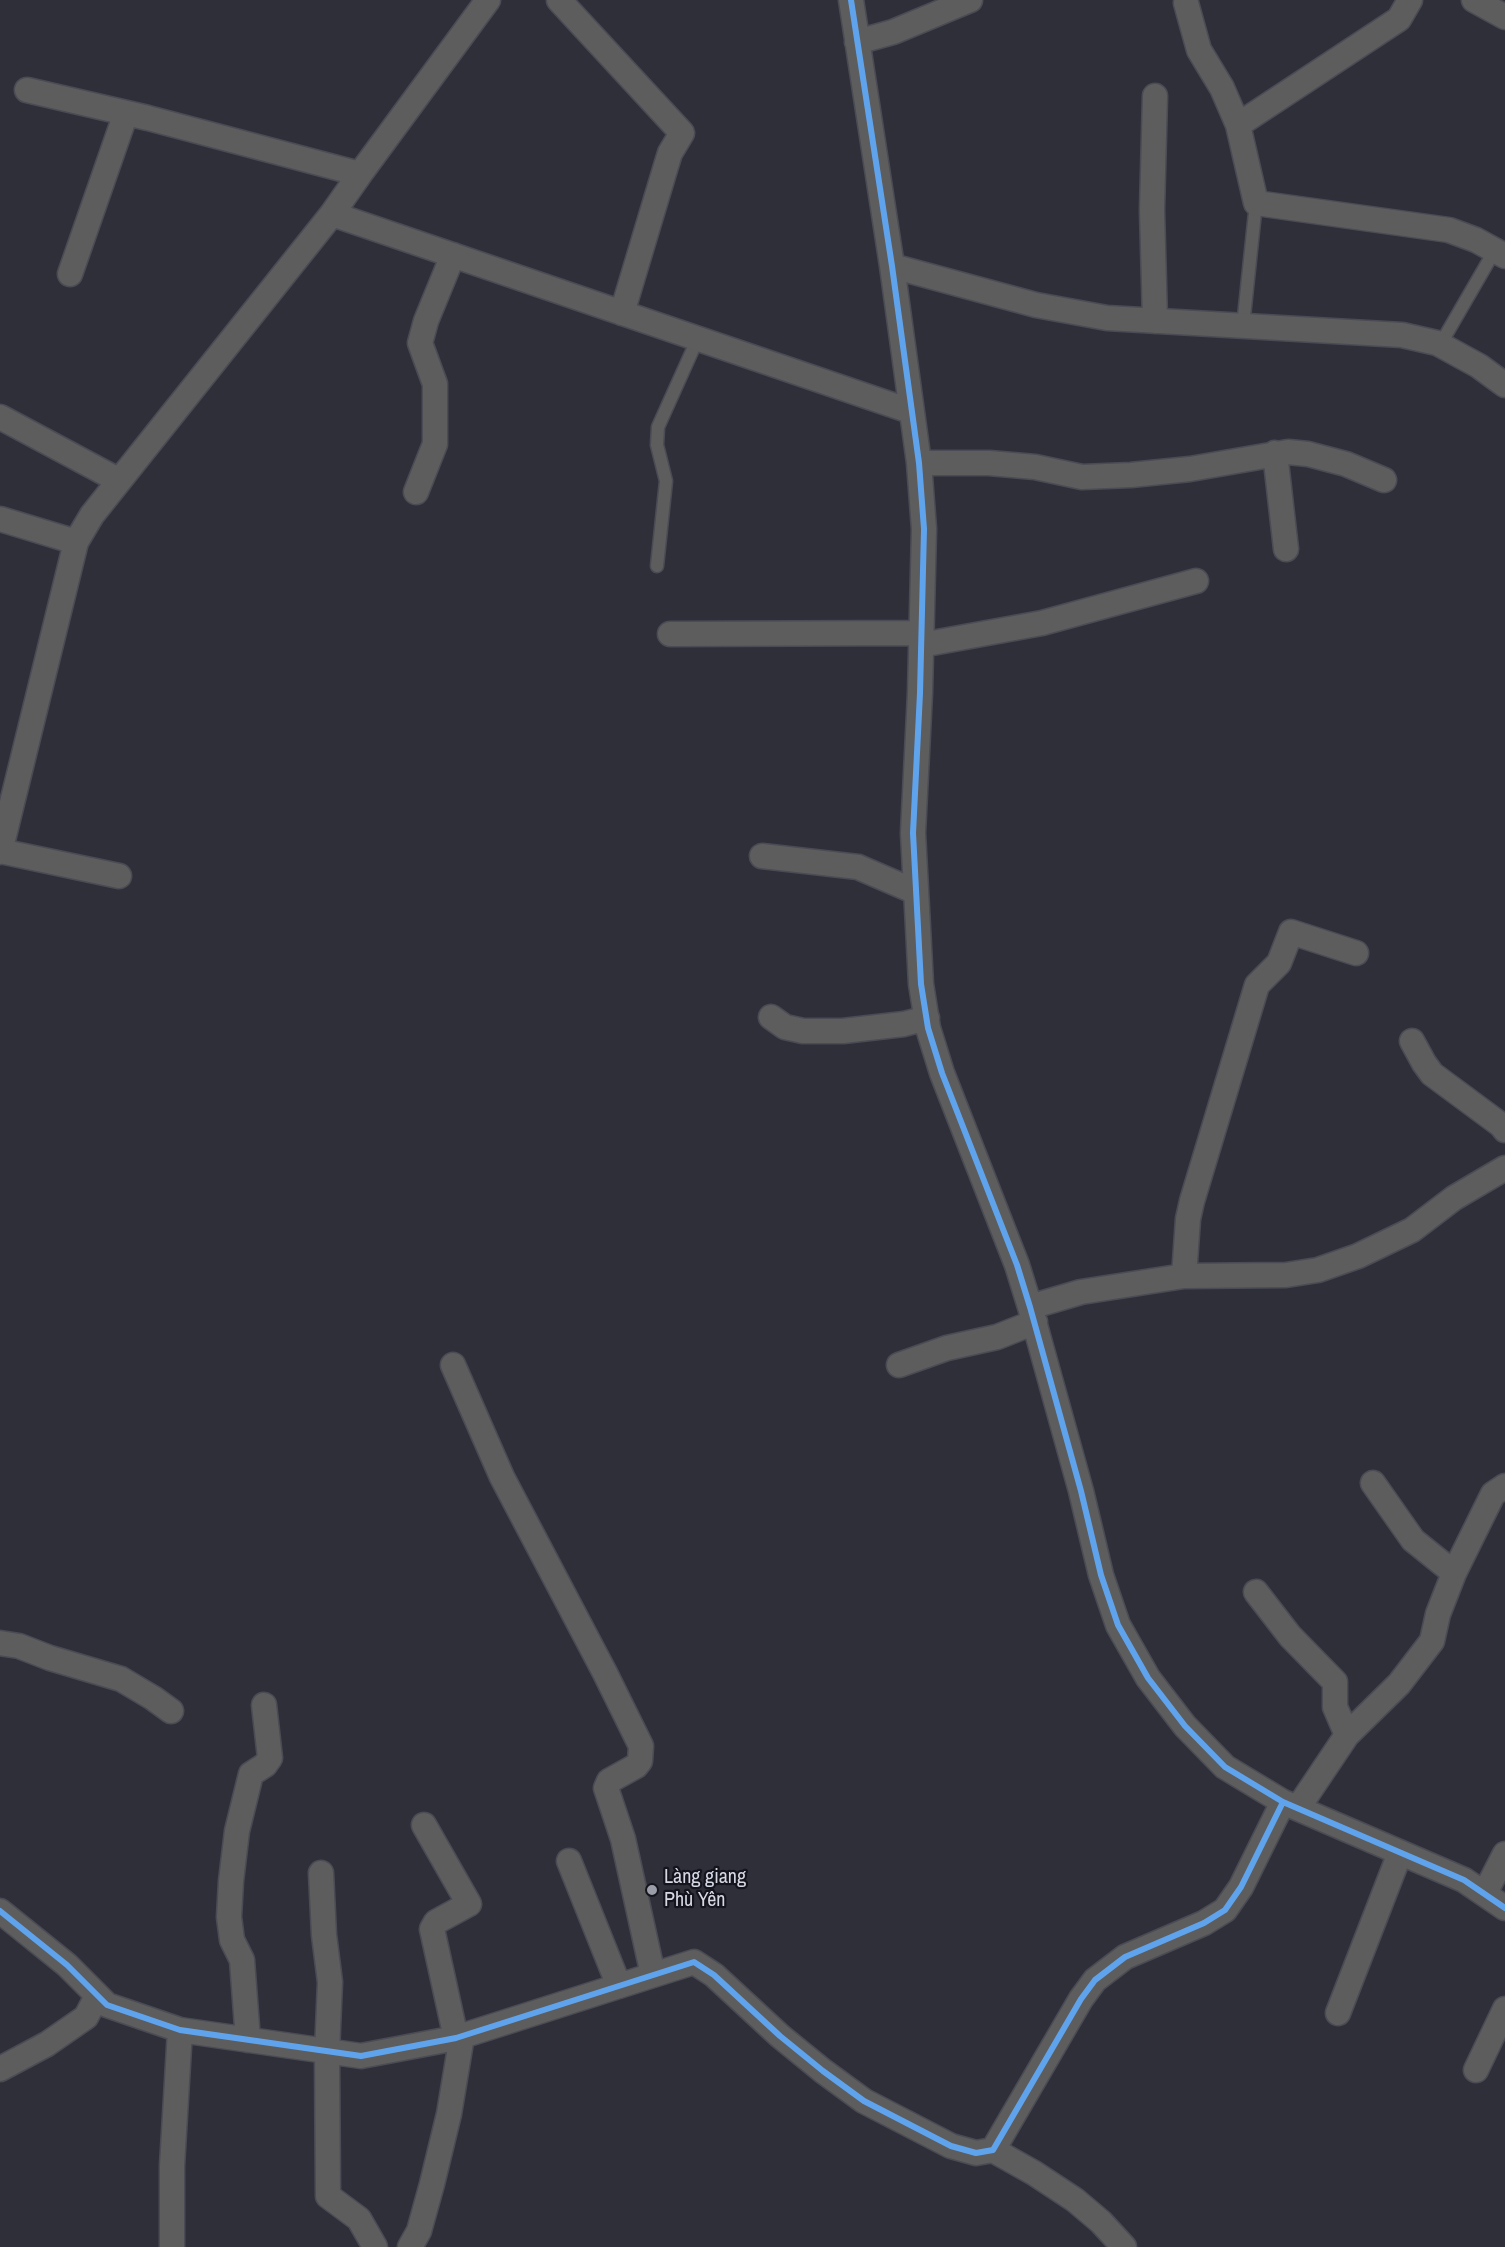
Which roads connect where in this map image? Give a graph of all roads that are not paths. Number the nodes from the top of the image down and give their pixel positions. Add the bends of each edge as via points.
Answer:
1 (488, 0) edge
2 (559, 0) edge
3 (851, 0) edge
4 (970, 0) edge
5 (1410, 0) edge
6 (1474, 0) edge
7 (1186, 3) dead end
8 (1505, 17) edge
9 (857, 42) junction
10 (27, 90) dead end
11 (1155, 96) dead end
12 (126, 113) junction
13 (1238, 125) junction
14 (360, 174) junction
15 (1256, 203) junction
16 (332, 214) junction
17 (1500, 253) edge
18 (453, 255) junction
19 (892, 266) junction
20 (70, 274) dead end
21 (622, 313) junction
22 (1155, 321) junction
23 (1243, 326) junction
24 (698, 339) junction
25 (1440, 345) junction
26 (1505, 385) edge
27 (910, 411) junction
28 (0, 417) edge
29 (1275, 453) junction
30 (919, 463) junction
31 (118, 480) junction
32 (1384, 480) dead end
33 (416, 492) dead end
34 (0, 519) edge
35 (76, 542) junction
36 (1286, 549) dead end
37 (657, 566) dead end
38 (1196, 581) dead end
39 (670, 634) dead end
40 (921, 639) junction
41 (0, 852) edge
42 (762, 856) dead end
43 (119, 876) dead end
44 (916, 892) junction
45 (1356, 953) dead end
46 (771, 1017) dead end
47 (927, 1018) junction
48 (1412, 1041) dead end
49 (1505, 1130) edge
50 (1505, 1168) edge
51 (1184, 1276) junction
52 (1033, 1314) junction
53 (453, 1365) dead end
54 (899, 1365) dead end
55 (1373, 1483) dead end
56 (1505, 1486) edge
57 (1454, 1573) junction
58 (1256, 1592) dead end
59 (0, 1642) edge
60 (264, 1705) dead end
61 (171, 1711) dead end
62 (1347, 1735) junction
63 (1290, 1805) junction
64 (424, 1825) dead end
65 (1400, 1853) junction
66 (1505, 1854) edge
67 (569, 1861) dead end
68 (321, 1873) dead end
69 (1485, 1893) junction
70 (1505, 1908) edge
71 (0, 1911) edge
72 (654, 1975) junction
73 (619, 1986) junction
74 (97, 1996) junction
75 (1505, 2009) edge
76 (1338, 2013) dead end
77 (180, 2030) junction
78 (459, 2037) junction
79 (248, 2040) junction
80 (327, 2052) junction
81 (0, 2069) edge
82 (1476, 2070) dead end
83 (993, 2150) junction
84 (172, 2247) edge
85 (375, 2247) edge
86 (410, 2247) edge
87 (1124, 2247) edge

1 - 14 street
2 - 21 street via 682,133 670,153
3 - 9 street
4 - 9 street
5 - 13 street via 1399,19
6 - 8 street
7 - 13 street via 1199,50
9 - 19 street
10 - 12 street
11 - 22 street
12 - 14 street
12 - 20 street
13 - 15 street
14 - 16 street
15 - 17 street via 1449,230
15 - 23 lane
16 - 18 street
16 - 31 street
17 - 25 lane
18 - 21 street
18 - 33 street via 420,344 435,384 435,444
19 - 22 street via 1036,306 1107,318
19 - 27 street
21 - 24 street
22 - 23 street
23 - 25 street via 1402,334
24 - 27 street
24 - 37 lane via 658,427 657,445 666,481
25 - 26 street
27 - 30 street
28 - 31 street
29 - 30 street via 1190,469 1082,477 989,463
29 - 32 street via 1308,454
29 - 36 street
30 - 40 street via 924,529
31 - 35 street
34 - 35 street
35 - 41 street
38 - 40 street via 1042,622
39 - 40 street
40 - 44 street via 913,833
41 - 43 street
42 - 44 street via 858,867
44 - 47 street via 921,984
45 - 51 street via 1291,932 1278,963 1257,985 1192,1201
46 - 47 street via 785,1027 803,1031 843,1031
47 - 52 street via 942,1073
48 - 49 street via 1432,1074
50 - 51 street via 1454,1198 1412,1230 1318,1270 1286,1275
51 - 52 street via 1081,1292
52 - 54 street via 997,1337 947,1348
52 - 63 street via 1101,1575 1118,1625 1148,1678 1185,1726 1225,1767
53 - 72 street via 502,1478 641,1746 636,1766 609,1781 606,1788 623,1839
55 - 57 street via 1413,1540
56 - 57 street via 1493,1494
57 - 62 street via 1432,1641 1399,1684
58 - 62 street via 1290,1636 1335,1682 1335,1707
59 - 61 street via 121,1679
60 - 79 street via 270,1758 251,1774 237,1831 231,1881 232,1940 242,1960
62 - 63 street
63 - 65 street
63 - 83 street via 1225,1910 1204,1923 1125,1956 1095,1980
64 - 78 street via 469,1904 436,1922 432,1929
65 - 69 street
65 - 76 street
66 - 69 street
67 - 73 street
68 - 80 street via 330,1982
69 - 70 street
71 - 74 street via 67,1965
72 - 73 street
72 - 83 street via 694,1962 864,2101 951,2146 976,2153
73 - 78 street
74 - 77 street via 107,2005
74 - 81 street via 86,2017
75 - 82 street
77 - 79 street
77 - 84 street
78 - 80 street via 362,2056
78 - 86 street via 448,2114 432,2184 419,2231
79 - 80 street
80 - 85 street via 328,2196 359,2219
83 - 87 street via 1075,2200

